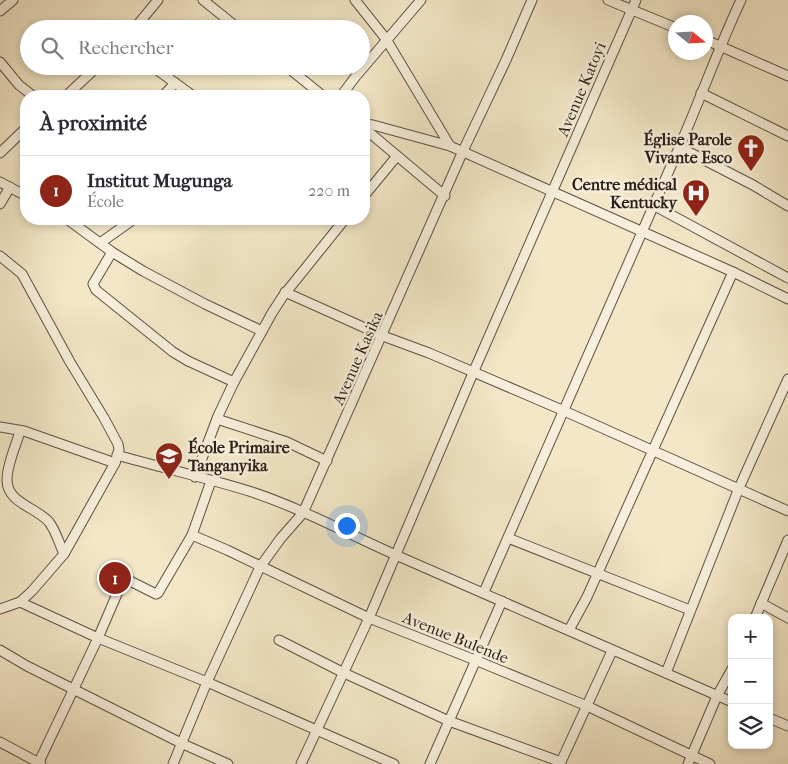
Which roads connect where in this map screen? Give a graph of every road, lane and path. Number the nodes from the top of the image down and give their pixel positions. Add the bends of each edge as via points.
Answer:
1 (13, 0) edge
2 (158, 0) edge
3 (203, 0) edge
4 (354, 0) edge
5 (421, 0) edge
6 (532, 0) edge
7 (608, 0) edge
8 (636, 0) edge
9 (741, 0) edge
10 (631, 10) junction
11 (0, 11) edge
12 (141, 20) edge
13 (227, 20) edge
14 (668, 25) edge
15 (386, 40) junction
16 (713, 42) edge
17 (720, 45) junction
18 (370, 60) edge
19 (0, 62) edge
20 (88, 75) edge
21 (164, 75) edge
22 (294, 75) edge
23 (357, 75) edge
24 (788, 76) edge
25 (175, 83) junction
26 (25, 90) edge
27 (72, 90) edge
28 (169, 90) edge
29 (185, 90) edge
30 (308, 90) edge
31 (346, 90) edge
32 (701, 93) junction
33 (370, 124) edge
34 (370, 131) edge
35 (20, 134) edge
36 (788, 136) edge
37 (450, 146) junction
38 (679, 147) junction
39 (463, 152) junction
40 (0, 153) edge
41 (397, 156) junction
42 (0, 182) edge
43 (10, 187) junction
44 (370, 189) edge
45 (554, 191) junction
46 (20, 193) edge
47 (445, 196) junction
48 (0, 204) edge
49 (653, 205) junction
50 (788, 206) edge
51 (75, 225) edge
52 (126, 225) edge
53 (340, 225) edge
54 (642, 231) junction
55 (100, 244) junction
56 (112, 252) junction
57 (0, 256) edge
58 (733, 272) junction
59 (788, 278) edge
60 (285, 292) junction
61 (788, 299) edge
62 (262, 331) junction
63 (383, 336) junction
64 (473, 372) junction
65 (788, 379) edge
66 (234, 382) junction
67 (562, 410) junction
68 (217, 419) junction
69 (0, 427) edge
70 (20, 430) junction
71 (653, 450) junction
72 (116, 459) junction
73 (327, 461) junction
74 (195, 477) junction
75 (211, 481) junction
76 (740, 488) junction
77 (788, 511) edge
78 (304, 513) junction
79 (192, 535) junction
80 (508, 538) junction
81 (788, 540) edge
82 (64, 554) junction
83 (396, 555) junction
84 (260, 567) junction
85 (598, 573) junction
86 (484, 592) junction
87 (502, 601) junction
88 (20, 602) junction
89 (761, 603) junction
90 (0, 609) edge
91 (690, 610) junction
92 (757, 614) edge
93 (368, 618) junction
94 (788, 618) edge
95 (568, 630) junction
96 (98, 638) junction
97 (279, 640) dead end
98 (0, 650) edge
99 (612, 651) junction
100 (475, 660) junction
101 (344, 673) junction
102 (666, 673) junction
103 (728, 676) edge
104 (207, 682) junction
105 (74, 688) junction
106 (717, 696) junction
107 (728, 700) edge
108 (587, 706) junction
109 (773, 719) edge
110 (449, 721) junction
111 (787, 724) edge
112 (316, 730) junction
113 (0, 742) edge
114 (183, 744) junction
115 (690, 760) edge
116 (561, 763) edge
117 (39, 764) edge
118 (173, 764) edge
119 (228, 764) edge
120 (301, 764) edge
121 (394, 764) edge
122 (430, 764) edge
123 (710, 764) edge

1 - 11 street
2 - 12 street
3 - 13 street
4 - 15 street
5 - 15 street
6 - 39 street, Avenue Kasika
7 - 10 street
8 - 10 street, Avenue Katoyi
9 - 17 street
10 - 14 street
10 - 45 street, Avenue Katoyi
15 - 18 street
15 - 37 street
16 - 17 street
17 - 24 street
17 - 32 street
19 - 26 street
20 - 27 street
21 - 25 street
22 - 30 street
23 - 31 street
25 - 28 street
25 - 29 street
32 - 36 street
32 - 38 street
33 - 37 street
34 - 41 street
35 - 40 street
37 - 39 street
38 - 49 street
38 - 50 street
39 - 45 street
39 - 47 street, Avenue Kasika
41 - 44 street
41 - 47 street
42 - 43 street
43 - 46 street
43 - 48 street
45 - 54 street
45 - 64 street, Avenue Katoyi
47 - 63 street, Avenue Kasika
49 - 54 street
49 - 59 street
51 - 55 street
52 - 55 street
53 - 60 street
54 - 58 street
54 - 67 street
55 - 56 street
56 - 62 street via 192,298
56 - 66 street via 94,284 96,290 173,352
57 - 72 street via 22,274 29,285 118,444
58 - 61 street
58 - 71 street
60 - 62 street
60 - 63 street
62 - 66 street
63 - 64 street
63 - 73 street, Avenue Kasika
64 - 67 street
64 - 83 street, Avenue Katoyi
65 - 76 street
66 - 68 street
67 - 71 street
67 - 80 street
68 - 73 street via 287,442
68 - 74 street
69 - 70 street
70 - 72 street
70 - 82 street via 7,477 9,489 13,497 50,524
71 - 76 street
71 - 85 street
72 - 74 street
72 - 82 street
73 - 78 street, Avenue Kasika
74 - 75 street
75 - 78 street via 254,493
75 - 79 street
76 - 77 street
76 - 91 street
78 - 83 street
78 - 84 street, Avenue Kasika
79 - 84 street, Avenue Bulende
79 - 96 street via 157,594 123,580
80 - 85 street
80 - 86 street
81 - 89 street
82 - 88 street
83 - 86 street
83 - 93 street, Avenue Katoyi
84 - 93 street, Avenue Bulende
84 - 104 street, Avenue Kasika
85 - 91 street
85 - 95 street
86 - 87 street
87 - 95 street
87 - 100 street
88 - 90 street
88 - 96 street
89 - 92 street
89 - 94 street
91 - 102 street
93 - 100 street, Avenue Bulende
93 - 101 street, Avenue Katoyi
95 - 99 street
96 - 104 street
96 - 105 street
97 - 101 street
98 - 105 street
99 - 102 street
99 - 108 street
100 - 108 street, Avenue Bulende
100 - 110 street
101 - 110 street
101 - 112 street, Avenue Katoyi
102 - 106 street
103 - 106 street
104 - 112 street
104 - 114 street, Avenue Kasika
105 - 114 street
105 - 117 street
106 - 107 street
106 - 115 street
108 - 115 street, Avenue Bulende
108 - 116 street
109 - 111 street
110 - 116 street
110 - 122 street
112 - 120 street, Avenue Katoyi
112 - 121 street
113 - 117 street
114 - 118 street, Avenue Kasika
114 - 119 street
115 - 123 street, Avenue Bulende

